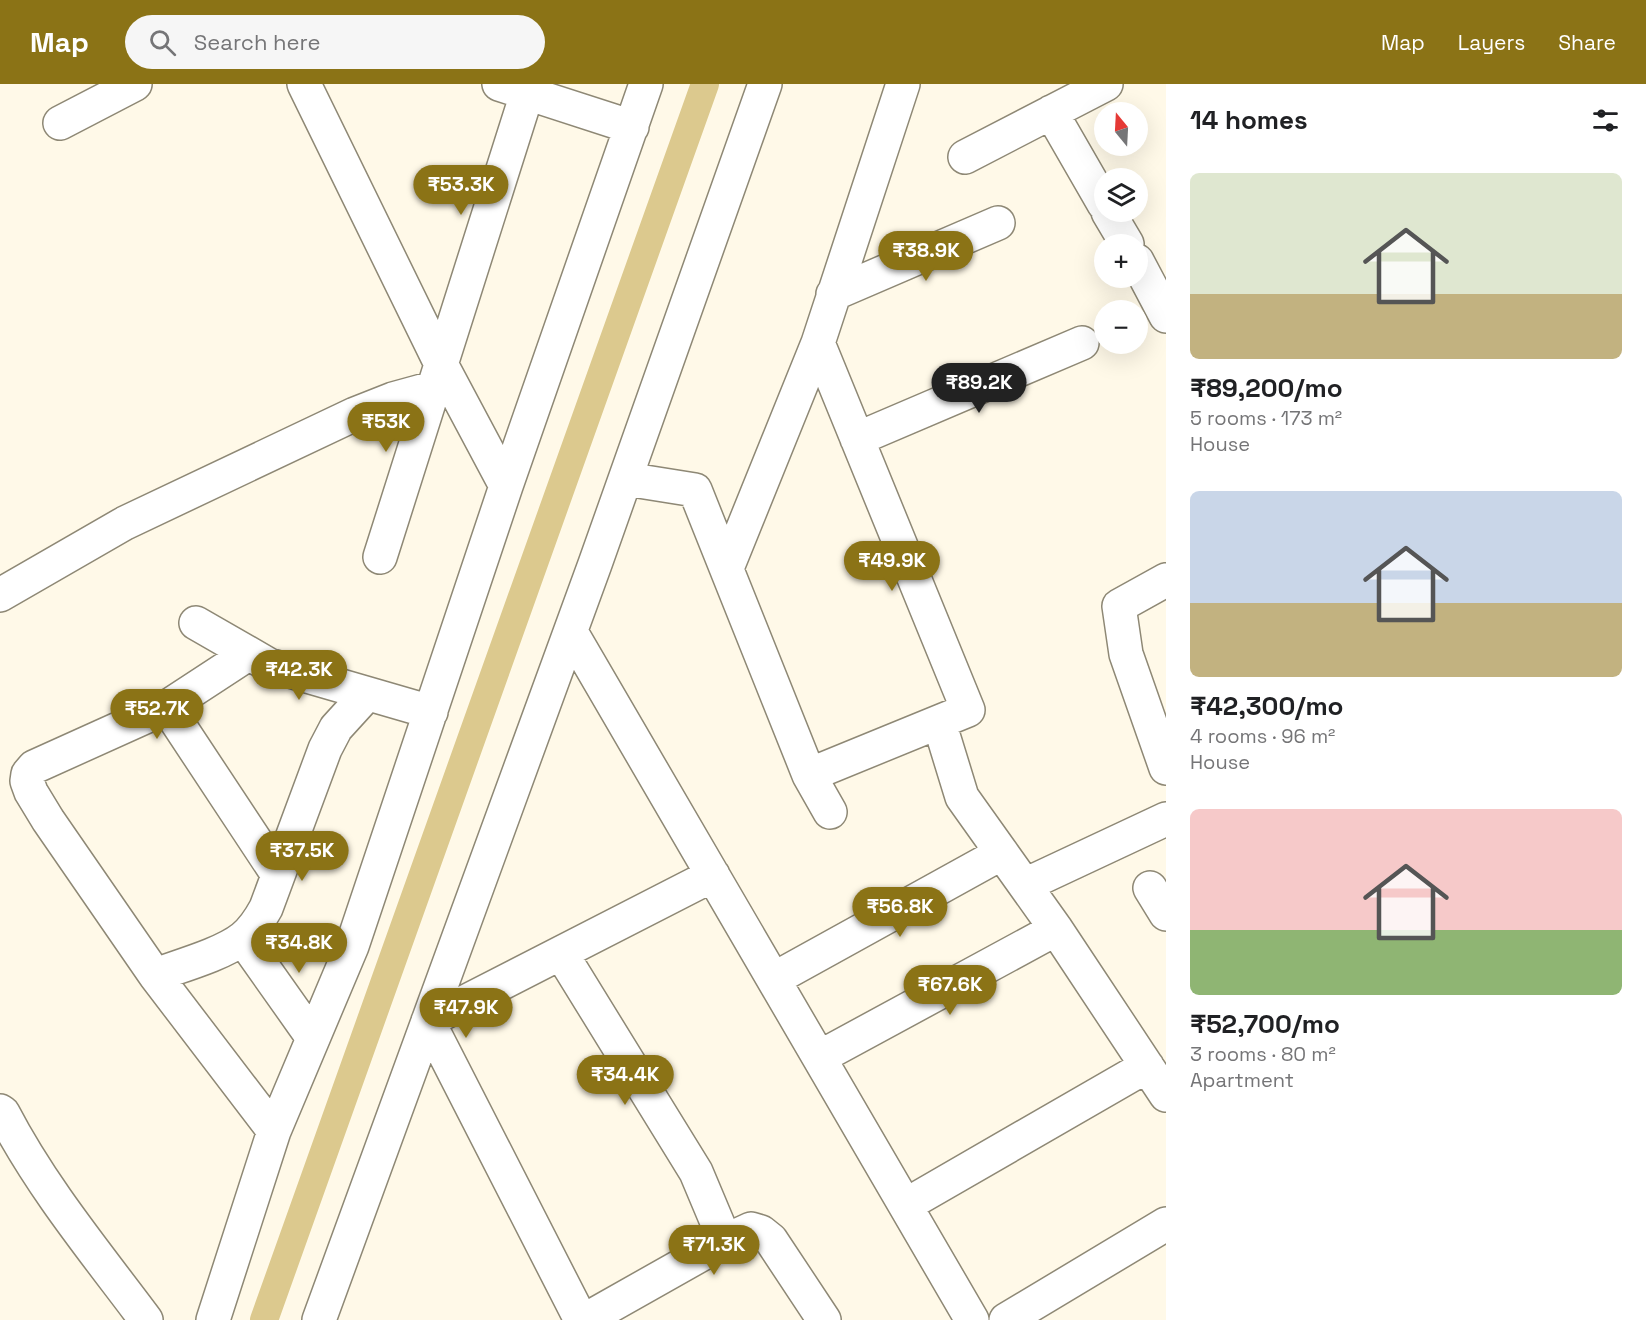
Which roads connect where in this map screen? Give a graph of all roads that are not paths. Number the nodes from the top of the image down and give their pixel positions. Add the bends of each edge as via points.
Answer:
1 (135, 84) edge
2 (304, 84) edge
3 (646, 84) edge
4 (765, 84) edge
5 (903, 84) edge
6 (1106, 84) edge
7 (519, 87) edge
8 (1051, 112) junction
9 (60, 123) dead end
10 (632, 127) junction
11 (965, 157) dead end
12 (1094, 187) edge
13 (998, 222) dead end
14 (1149, 265) edge
15 (833, 294) junction
16 (1166, 316) edge
17 (818, 343) junction
18 (1082, 343) dead end
19 (437, 376) junction
20 (857, 438) junction
21 (626, 479) junction
22 (506, 486) junction
23 (380, 557) dead end
24 (727, 568) junction
25 (1166, 580) edge
26 (0, 595) edge
27 (196, 623) dead end
28 (570, 632) junction
29 (249, 654) junction
30 (367, 694) junction
31 (167, 707) junction
32 (431, 712) junction
33 (939, 722) junction
34 (1166, 768) edge
35 (809, 775) junction
36 (830, 812) dead end
37 (1166, 819) edge
38 (1002, 854) junction
39 (713, 875) junction
40 (278, 876) junction
41 (1025, 885) junction
42 (1056, 929) junction
43 (243, 939) junction
44 (561, 953) junction
45 (155, 975) junction
46 (774, 979) junction
47 (428, 1021) junction
48 (313, 1038) junction
49 (820, 1058) junction
50 (1147, 1066) junction
51 (1166, 1095) edge
52 (0, 1111) edge
53 (274, 1131) junction
54 (906, 1205) junction
55 (1166, 1224) edge
56 (725, 1241) junction
57 (629, 1309) edge
58 (146, 1320) edge
59 (213, 1320) edge
60 (319, 1320) edge
61 (583, 1320) edge
62 (824, 1320) edge
63 (972, 1320) edge
64 (1006, 1320) edge

1 - 9 street
2 - 19 street
3 - 10 street
4 - 21 street
5 - 15 street
6 - 8 street
7 - 10 street
7 - 19 street
8 - 11 street
8 - 12 street
10 - 22 street
13 - 15 street
14 - 16 street
15 - 17 street
17 - 20 street
17 - 24 street
18 - 20 street
19 - 22 street
19 - 23 street
19 - 26 street via 125,523
20 - 33 street via 968,710
21 - 24 street via 695,490
21 - 28 street
22 - 32 street
24 - 35 street
25 - 34 street via 1119,606 1126,654
27 - 29 street
28 - 39 street
28 - 47 street
29 - 30 street via 269,665
29 - 31 street
30 - 32 street
30 - 40 street via 336,728 325,749
31 - 40 street
31 - 45 street via 34,767 27,781 48,820
32 - 48 street via 352,946
33 - 35 street
33 - 38 street via 962,797
35 - 36 street
37 - 41 street
38 - 41 street
38 - 46 street
39 - 44 street
39 - 46 street
40 - 43 street via 266,908
41 - 42 street
42 - 49 street
42 - 50 street
43 - 45 street
43 - 48 street
44 - 47 street
44 - 56 street via 696,1172
45 - 53 street
46 - 49 street
47 - 60 street
47 - 61 street
48 - 53 street
49 - 54 street
50 - 51 street
50 - 54 street
52 - 58 street via 35,1169
53 - 59 street
54 - 63 street
55 - 64 street
56 - 57 street
56 - 62 street via 751,1229 761,1232 771,1240
57 - 61 street

